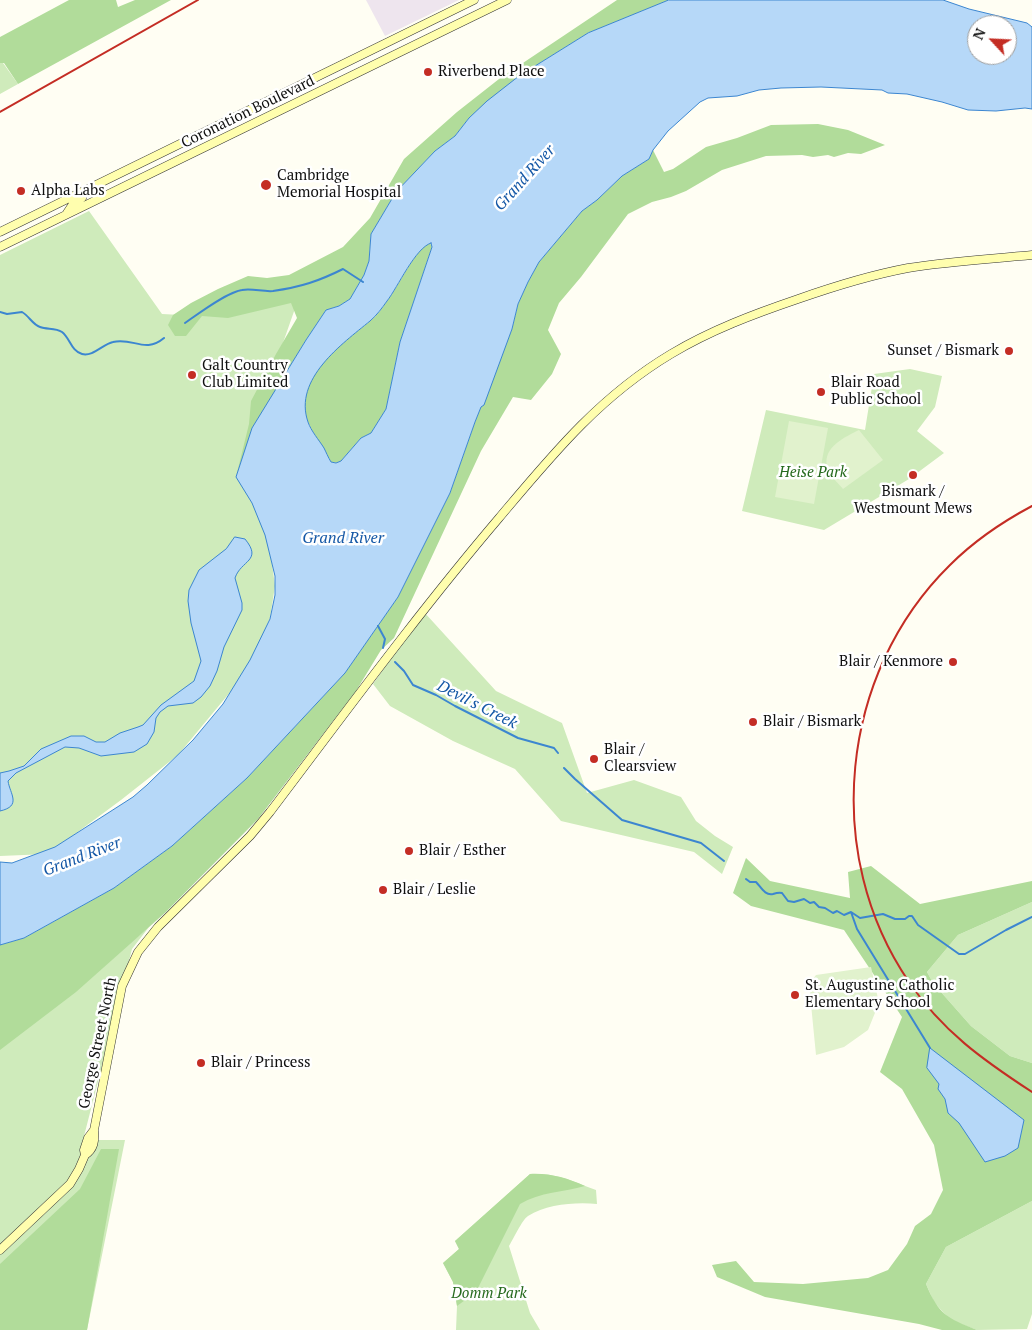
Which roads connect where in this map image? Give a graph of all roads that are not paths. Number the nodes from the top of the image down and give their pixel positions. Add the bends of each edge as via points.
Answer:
1 (474, 0) edge
2 (507, 0) edge
3 (80, 193) junction
4 (66, 215) junction
5 (0, 232) edge
6 (0, 247) edge
7 (1032, 254) edge
8 (0, 1250) edge

1 - 3 main road, Coronation Boulevard
2 - 4 main road, Coronation Boulevard
3 - 4 main road via 82,198
3 - 5 main road, Coronation Boulevard
4 - 6 main road, Coronation Boulevard
7 - 8 main road, George Street North via 909,268 837,286 729,324 670,355 600,406 562,443 452,573 250,836 144,942 122,986 94,1130 95,1140 90,1152 85,1155 70,1184

